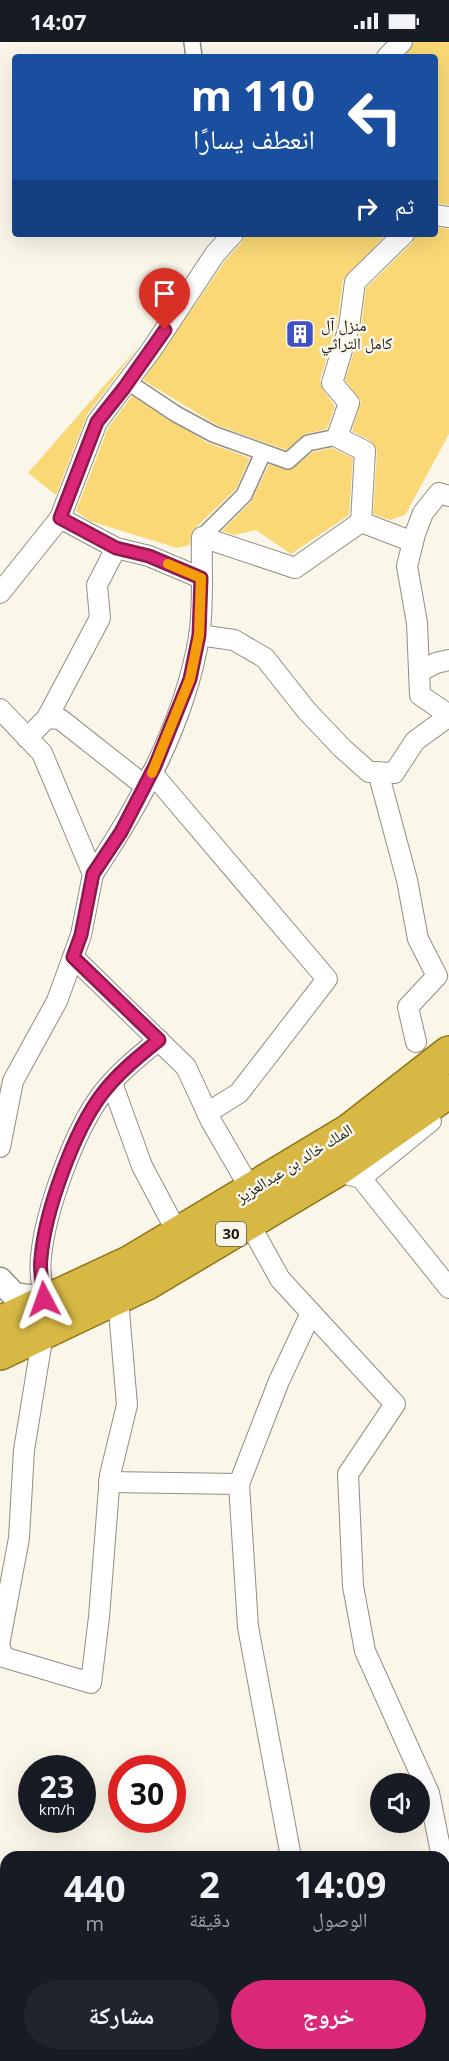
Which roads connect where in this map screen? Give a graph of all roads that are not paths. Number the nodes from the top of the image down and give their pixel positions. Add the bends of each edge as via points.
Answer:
1 (402, 42) edge
2 (390, 54) edge
3 (230, 237) edge
4 (401, 237) edge
5 (129, 382) junction
6 (337, 437) junction
7 (263, 453) junction
8 (449, 496) edge
9 (60, 518) junction
10 (361, 522) junction
11 (202, 537) junction
12 (413, 542) junction
13 (116, 548) junction
14 (201, 578) junction
15 (0, 593) edge
16 (199, 635) junction
17 (449, 660) edge
18 (419, 672) junction
19 (0, 709) edge
20 (449, 715) edge
21 (47, 717) junction
22 (27, 738) junction
23 (378, 772) junction
24 (148, 780) junction
25 (93, 874) junction
26 (73, 957) junction
27 (159, 1040) junction
28 (416, 1042) dead end
29 (449, 1053) edge
30 (112, 1083) junction
31 (449, 1091) edge
32 (449, 1107) edge
33 (207, 1113) junction
34 (0, 1147) edge
35 (348, 1174) junction
36 (251, 1190) junction
37 (249, 1223) junction
38 (178, 1234) junction
39 (0, 1280) edge
40 (449, 1288) edge
41 (47, 1299) junction
42 (118, 1299) junction
43 (311, 1313) junction
44 (0, 1323) edge
45 (43, 1334) junction
46 (0, 1353) edge
47 (109, 1482) junction
48 (239, 1484) junction
49 (0, 1640) edge
50 (0, 1647) edge
51 (290, 1851) edge
52 (441, 1851) edge

1 - 2 street
3 - 5 street
4 - 6 street via 355,282 349,327 332,382 349,403
5 - 7 street via 213,434
5 - 9 street via 97,422
6 - 7 street via 308,443 288,461
6 - 10 street via 365,451
7 - 11 street via 244,495
8 - 12 street via 439,493 423,513
9 - 13 street
9 - 15 street
10 - 11 street via 295,568
10 - 12 street
11 - 14 street
12 - 18 street via 407,566 417,623
13 - 14 street via 149,556
13 - 21 street via 97,585 100,618
14 - 16 street
16 - 23 street via 234,640 265,658 342,748 369,772
16 - 24 street via 190,679
17 - 18 street
18 - 20 street via 420,695
19 - 22 street
20 - 23 street via 415,741 394,773
21 - 22 street
21 - 24 street via 60,719
22 - 25 street via 42,753
23 - 28 street via 407,880 418,939 437,976 408,1007
24 - 25 street
24 - 33 street via 327,979 238,1093
25 - 26 street
26 - 27 street
26 - 34 street via 57,1001 13,1081
27 - 30 street via 129,1063
27 - 33 street via 186,1067
29 - 36 highway, الملك خالد بن عبدالعزيز / 30 via 349,1131
30 - 38 street via 142,1166
30 - 41 street via 101,1095 80,1135 51,1205 40,1259
31 - 35 highway, الملك خالد بن عبدالعزيز / 30
32 - 35 street
33 - 36 street
35 - 37 highway, الملك خالد بن عبدالعزيز / 30
35 - 40 street
36 - 38 highway, الملك خالد بن عبدالعزيز / 30
37 - 42 highway, الملك خالد بن عبدالعزيز / 30
37 - 43 street via 280,1279
38 - 41 highway, الملك خالد بن عبدالعزيز / 30 via 130,1262
39 - 41 street via 14,1295
41 - 44 highway, الملك خالد بن عبدالعزيز / 30
42 - 45 highway, الملك خالد بن عبدالعزيز / 30
42 - 47 street via 127,1405
43 - 48 street via 279,1381
43 - 52 street via 395,1404 348,1474 353,1586 364,1651 429,1793
45 - 46 highway, الملك خالد بن عبدالعزيز / 30
45 - 49 street via 24,1450 20,1538
47 - 48 street
47 - 50 street via 91,1683 3,1657
48 - 51 street via 248,1628

